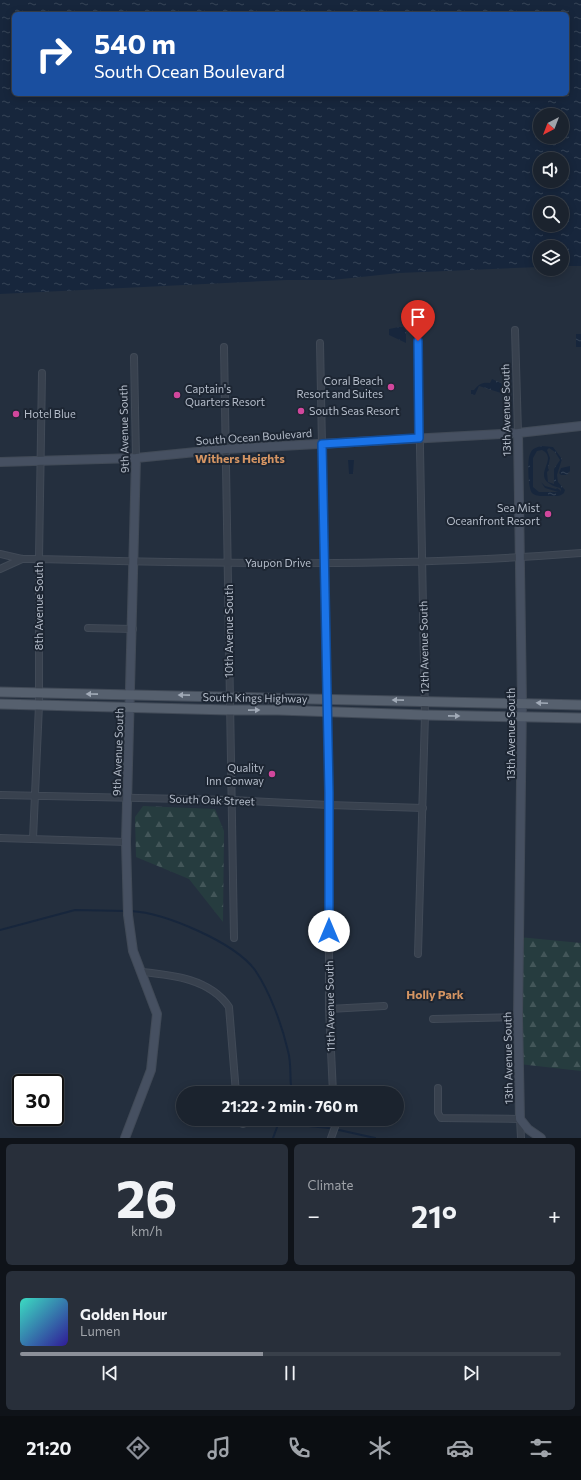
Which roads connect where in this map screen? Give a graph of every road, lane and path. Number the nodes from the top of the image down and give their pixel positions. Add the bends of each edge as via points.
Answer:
1 (515, 330) dead end
2 (418, 341) dead end
3 (320, 343) dead end
4 (224, 347) dead end
5 (134, 357) dead end
6 (42, 373) dead end
7 (581, 426) edge
8 (518, 433) junction
9 (419, 438) junction
10 (322, 444) junction
11 (226, 449) junction
12 (136, 458) junction
13 (41, 461) junction
14 (0, 462) edge
15 (581, 553) edge
16 (0, 554) edge
17 (520, 558) junction
18 (22, 559) junction
19 (39, 559) junction
20 (423, 560) junction
21 (134, 562) junction
22 (325, 562) junction
23 (229, 563) junction
24 (0, 569) edge
25 (88, 628) dead end
26 (133, 629) junction
27 (0, 692) edge
28 (38, 693) junction
29 (131, 694) junction
30 (230, 696) junction
31 (327, 698) junction
32 (425, 701) junction
33 (522, 703) junction
34 (0, 704) edge
35 (39, 705) junction
36 (581, 705) edge
37 (131, 707) junction
38 (229, 710) junction
39 (327, 711) junction
40 (426, 716) junction
41 (522, 717) junction
42 (581, 718) edge
43 (0, 795) edge
44 (34, 796) junction
45 (128, 798) junction
46 (231, 800) junction
47 (329, 805) junction
48 (423, 808) junction
49 (0, 838) edge
50 (33, 839) junction
51 (126, 842) junction
52 (234, 938) dead end
53 (418, 954) dead end
54 (142, 972) junction
55 (384, 1006) dead end
56 (329, 1009) junction
57 (518, 1017) junction
58 (433, 1019) dead end
59 (235, 1086) edge
60 (333, 1086) edge
61 (438, 1088) dead end
62 (520, 1119) junction
63 (335, 1126) edge
64 (125, 1138) edge
65 (331, 1138) edge
66 (521, 1138) edge
67 (542, 1138) edge

1 - 8 street, 13th Avenue South
2 - 9 street, 12th Avenue South
3 - 10 street, 11th Avenue South
4 - 11 street, 10th Avenue South
5 - 12 street, 9th Avenue South
6 - 13 street, 8th Avenue South
7 - 8 street, South Ocean Boulevard
8 - 9 street, South Ocean Boulevard
8 - 17 street, 13th Avenue South
9 - 10 street, South Ocean Boulevard
9 - 20 street, 12th Avenue South
10 - 11 street, South Ocean Boulevard
10 - 22 street, 11th Avenue South
11 - 12 street, South Ocean Boulevard
11 - 23 street, 10th Avenue South
12 - 13 street, South Ocean Boulevard
12 - 21 street, 9th Avenue South
13 - 14 street, South Ocean Boulevard
13 - 19 street, 8th Avenue South
15 - 17 street, Yaupon Drive
16 - 18 street, Yaupon Drive
17 - 20 street, Yaupon Drive
17 - 33 street, 13th Avenue South
18 - 19 street, Yaupon Drive
18 - 24 street
19 - 21 street, Yaupon Drive
19 - 28 street, 8th Avenue South
20 - 22 street, Yaupon Drive
20 - 32 street, 12th Avenue South
21 - 23 street, Yaupon Drive
21 - 26 street, 9th Avenue South
22 - 23 street, Yaupon Drive
22 - 31 street, 11th Avenue South
23 - 30 street, 10th Avenue South
25 - 26 street
26 - 29 street, 9th Avenue South
27 - 28 main road, South Kings Highway
29 -> 28 main road, South Kings Highway
28 - 35 street, 8th Avenue South
30 -> 29 main road, South Kings Highway
29 - 37 street, 9th Avenue South
30 - 31 main road, South Kings Highway
30 - 38 street, 10th Avenue South
32 -> 31 main road, South Kings Highway
31 - 39 street, 11th Avenue South
32 - 33 main road, South Kings Highway
32 - 40 street, 12th Avenue South
36 -> 33 main road, South Kings Highway
33 - 41 street, 13th Avenue South
34 - 35 main road, South Kings Highway
35 - 37 main road, South Kings Highway
35 - 44 street, 8th Avenue South
37 - 38 main road, South Kings Highway
37 - 45 street, 9th Avenue South
38 -> 39 main road, South Kings Highway
38 - 46 street, 10th Avenue South
39 - 40 main road, South Kings Highway
39 - 47 street, 11th Avenue South
40 -> 41 main road, South Kings Highway
40 - 48 street, 12th Avenue South
41 - 42 main road, South Kings Highway
41 - 57 street, 13th Avenue South
43 - 44 street, South Oak Street
44 - 45 street, South Oak Street
44 - 50 street, 8th Avenue South
45 - 46 street, South Oak Street
45 - 51 street, 9th Avenue South
46 - 47 street, South Oak Street
46 - 52 street, 10th Avenue South
47 - 48 street, South Oak Street
47 - 56 street, 11th Avenue South
48 - 53 street, 12th Avenue South
49 - 50 street
50 - 51 street
51 - 54 street, 9th Avenue South via 128,915 133,951
54 - 59 street via 178,975 222,996 229,1007
54 - 64 street, 9th Avenue South via 157,1014 156,1037 151,1070
55 - 56 street
56 - 60 street, 11th Avenue South
57 - 58 street
57 - 62 street, 13th Avenue South
61 - 62 street via 438,1113 442,1118
62 - 66 street, 13th Avenue South
62 - 67 street via 528,1129
63 - 65 street

